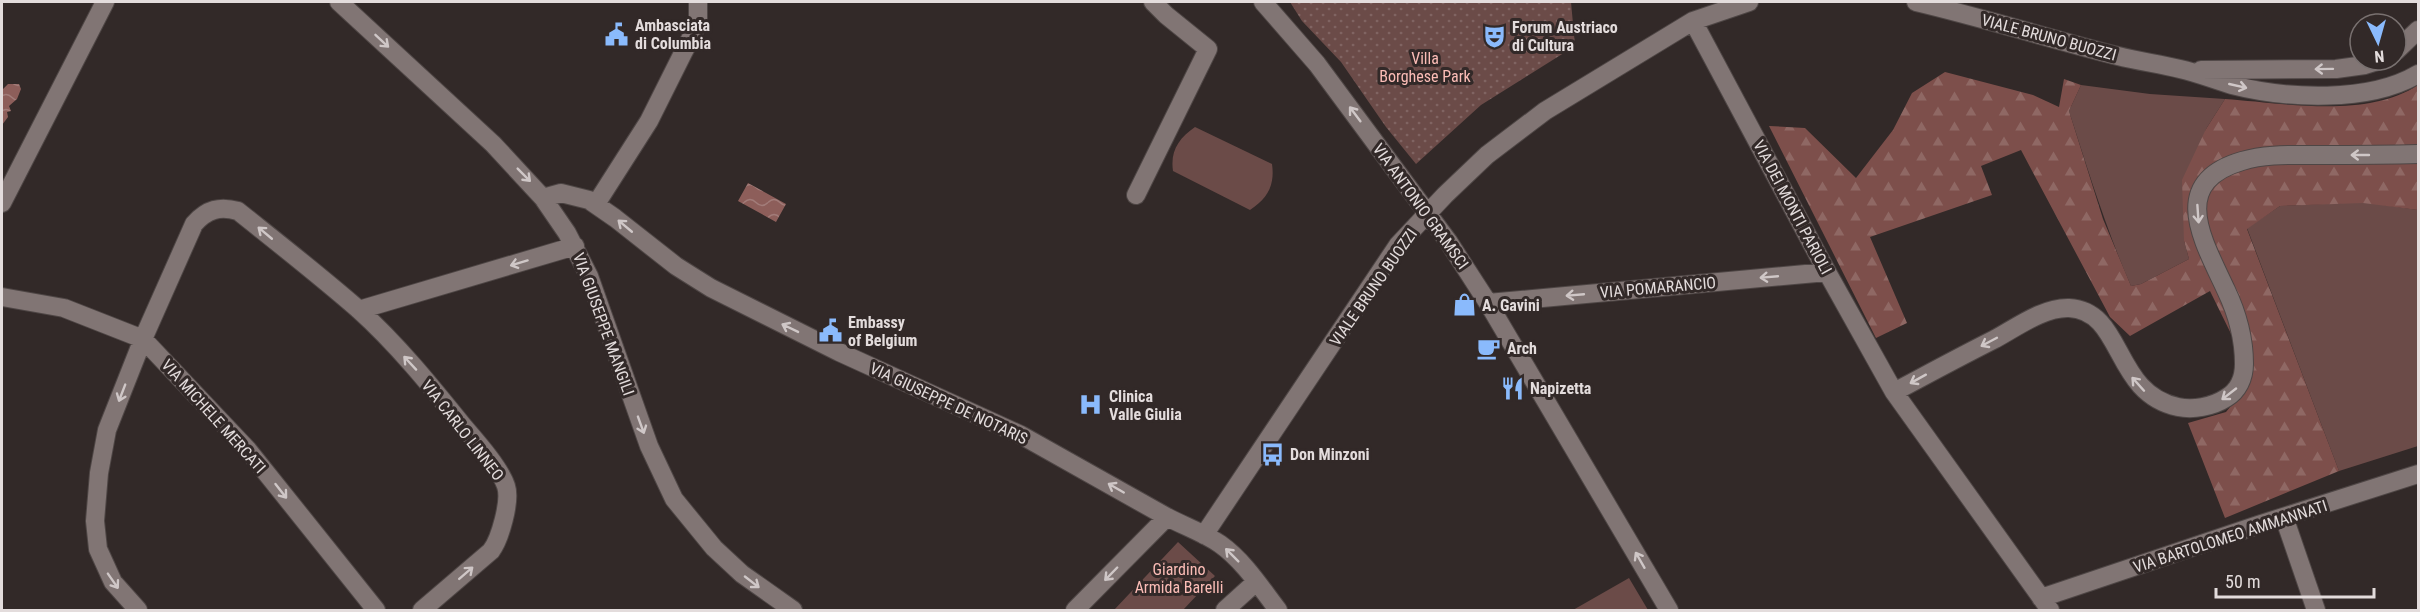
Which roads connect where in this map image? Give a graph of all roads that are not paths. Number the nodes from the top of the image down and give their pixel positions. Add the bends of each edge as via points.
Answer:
1 (105, 2) edge
2 (339, 2) edge
3 (698, 2) edge
4 (1153, 2) edge
5 (1263, 2) edge
6 (1749, 2) edge
7 (1916, 2) edge
8 (1694, 21) junction
9 (2348, 67) edge
10 (2181, 69) junction
11 (2418, 74) edge
12 (2418, 154) edge
13 (1136, 195) dead end
14 (543, 198) junction
15 (2, 203) edge
16 (596, 204) junction
17 (1428, 212) junction
18 (575, 246) junction
19 (1827, 272) junction
20 (2, 297) edge
21 (1488, 303) junction
22 (359, 310) junction
23 (143, 339) junction
24 (1894, 392) junction
25 (2418, 474) edge
26 (1167, 517) junction
27 (2284, 517) junction
28 (1204, 535) junction
29 (1256, 582) junction
30 (2046, 604) edge
31 (138, 610) edge
32 (376, 610) edge
33 (422, 610) edge
34 (793, 610) edge
35 (1075, 610) edge
36 (1225, 610) edge
37 (1278, 610) edge
38 (1670, 610) edge
39 (2316, 610) edge

1 - 15 street
2 -> 14 street, VIA GIUSEPPE MANGILI via 493,144
3 - 16 street via 698,24 649,121
4 - 13 street via 1208,49
17 -> 5 street, VIA ANTONIO GRAMSCI via 1317,63
6 - 8 street, VIALE BRUNO BUOZZI
7 - 10 street, VIALE BRUNO BUOZZI
8 - 17 street, VIALE BRUNO BUOZZI via 1545,111 1487,155
8 - 19 street, VIA DEI MONTI PARIOLI
9 -> 10 street, VIALE BRUNO BUOZZI
10 -> 11 street, VIALE BRUNO BUOZZI via 2234,85 2307,95 2364,92
12 -> 24 street via 2264,156 2226,166 2208,180 2197,203 2198,225 2235,312 2244,357 2239,386 2216,403 2181,408 2152,397 2132,378 2101,323 2069,308 2039,316
14 - 16 street, VIA GIUSEPPE DE NOTARIS via 570,194
14 - 18 street, VIA GIUSEPPE MANGILI
26 -> 16 street, VIA GIUSEPPE DE NOTARIS via 1020,435 711,288
17 - 21 street, VIA ANTONIO GRAMSCI
17 - 28 street, VIALE BRUNO BUOZZI via 1398,245
18 -> 22 street
18 -> 34 street, VIA GIUSEPPE MANGILI via 603,313 649,446 671,494 714,548 742,574
19 -> 21 street, VIA POMARANCIO
19 - 24 street, VIA DEI MONTI PARIOLI
20 - 23 street, VIA MICHELE MERCATI via 64,308
38 -> 21 street, VIA ANTONIO GRAMSCI
22 -> 23 street, VIA CARLO LINNEO via 238,211 221,208 207,212 194,224
33 -> 22 street, VIA CARLO LINNEO via 496,545 507,488 435,391
23 -> 31 street, VIA CARLO LINNEO via 107,430 95,521 105,568
23 -> 32 street, VIA MICHELE MERCATI via 248,450
24 - 30 street, VIA DEI MONTI PARIOLI
25 - 27 street, VIA BARTOLOMEO AMMANNATI
26 - 28 street, VIA GIUSEPPE DE NOTARIS
26 -> 35 street
27 - 30 street, VIA BARTOLOMEO AMMANNATI
27 - 39 street
29 -> 28 street, VIA GIUSEPPE DE NOTARIS via 1226,549
29 - 36 street
29 - 37 street

